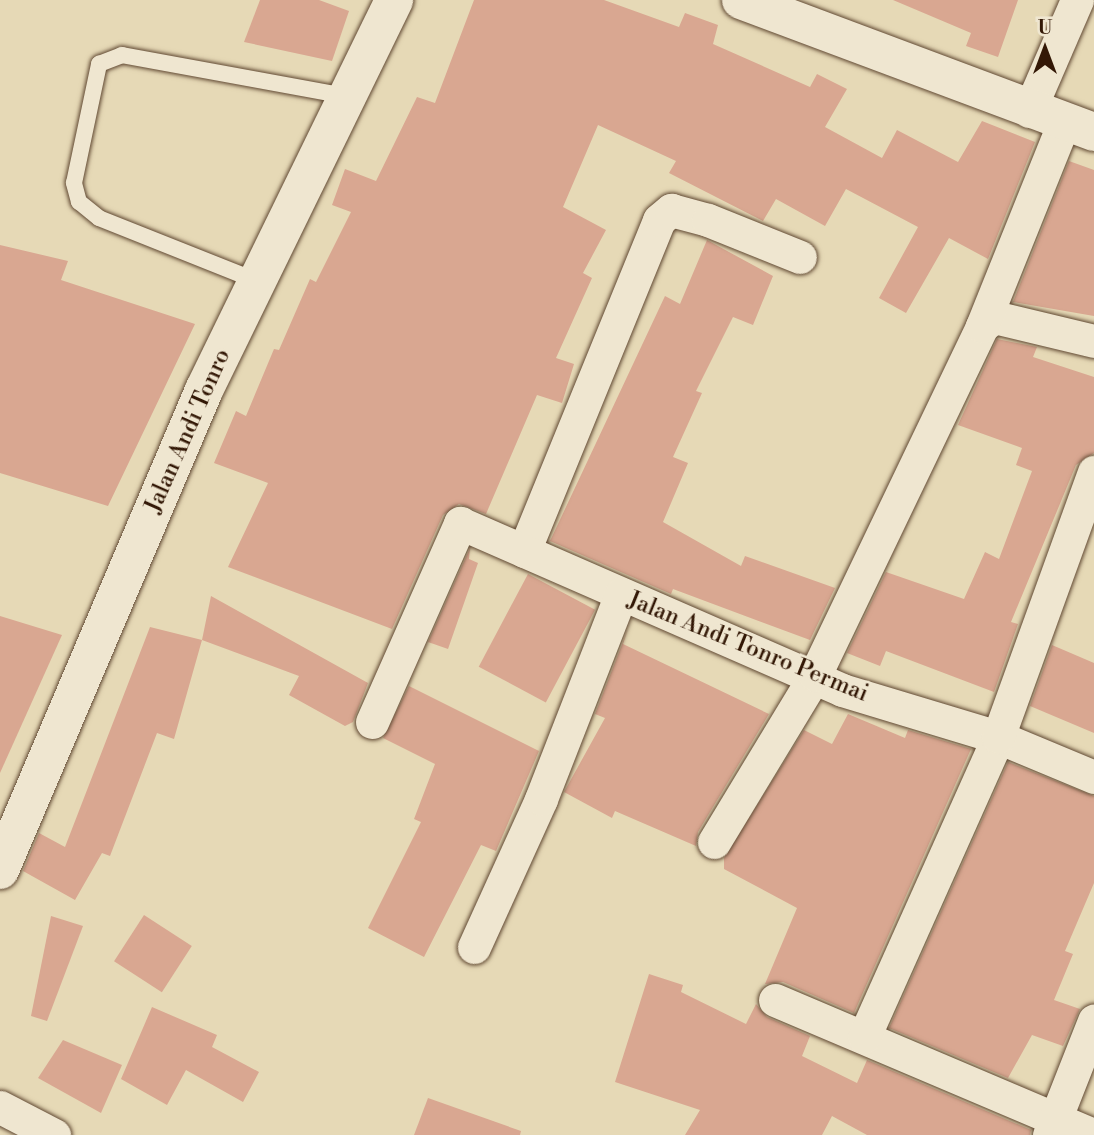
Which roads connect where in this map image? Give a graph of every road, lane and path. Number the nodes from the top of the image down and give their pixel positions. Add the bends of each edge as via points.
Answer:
1 (394, 0) edge
2 (741, 0) edge
3 (1077, 0) edge
4 (345, 96) junction
5 (1062, 122) edge
6 (800, 257) dead end
7 (257, 281) junction
8 (982, 326) junction
9 (1094, 341) edge
10 (1094, 472) edge
11 (524, 551) junction
12 (621, 594) junction
13 (815, 675) junction
14 (372, 722) dead end
15 (998, 737) junction
16 (1094, 777) edge
17 (714, 842) dead end
18 (0, 870) edge
19 (474, 947) dead end
20 (775, 1000) dead end
21 (1094, 1020) edge
22 (864, 1037) junction
23 (0, 1107) edge
24 (1052, 1127) edge
25 (54, 1135) edge
26 (1093, 1135) edge

1 - 4 street, Jalan Andi Tonro
2 - 5 street
3 - 5 street
4 - 7 street, Jalan Andi Tonro
4 - 7 lane via 122,55 99,64 74,183 79,202 99,218
5 - 8 street
6 - 11 street via 671,210 659,220
7 - 18 street, Jalan Andi Tonro
8 - 9 street via 994,317
8 - 13 street
10 - 15 street
11 - 12 street, Jalan Andi Tonro Permai
11 - 14 street, Jalan Andi Tonro Permai via 460,523
12 - 13 street, Jalan Andi Tonro Permai
12 - 19 street via 541,799
13 - 15 street, Jalan Andi Tonro Permai
13 - 17 street
15 - 16 street, Jalan Andi Tonro Permai
15 - 22 street
20 - 22 street
21 - 24 street
22 - 24 street
23 - 25 street
24 - 26 street

